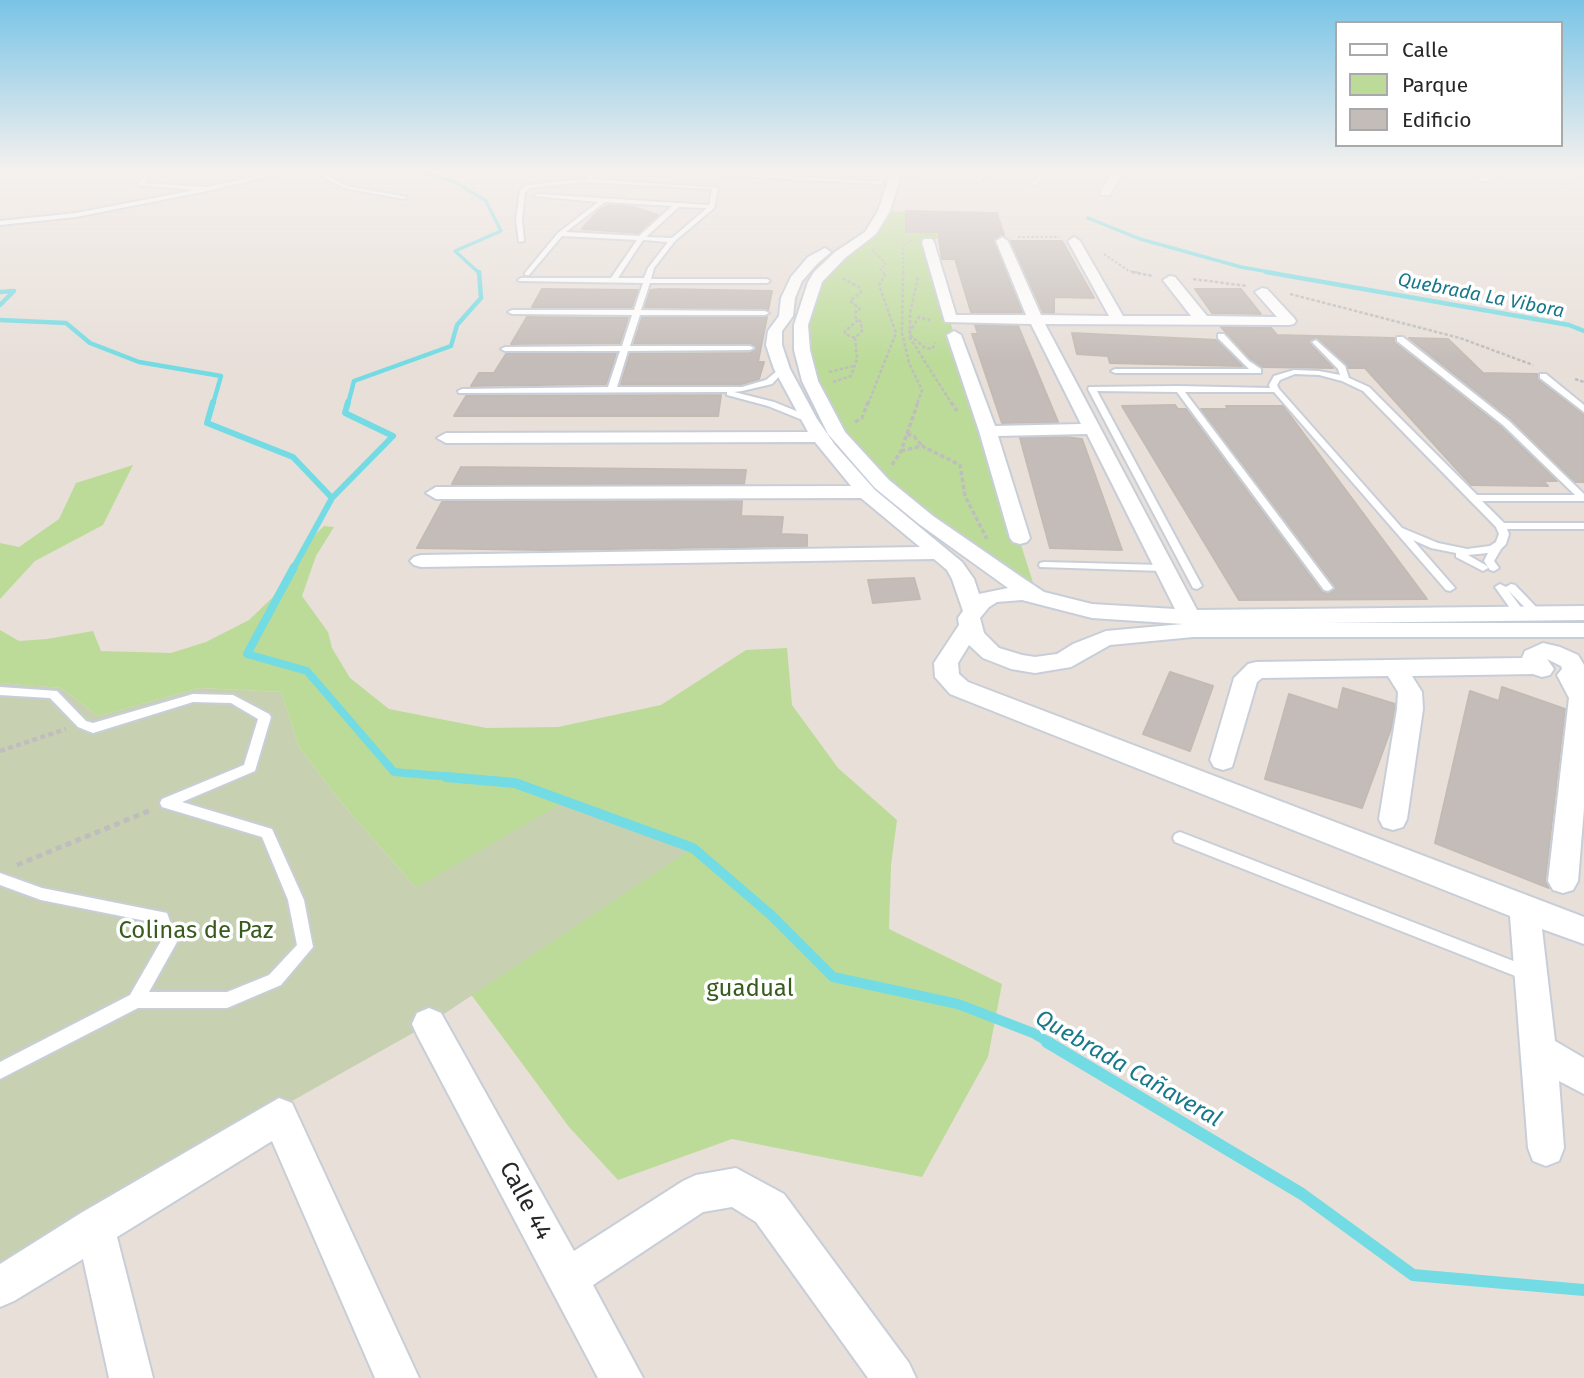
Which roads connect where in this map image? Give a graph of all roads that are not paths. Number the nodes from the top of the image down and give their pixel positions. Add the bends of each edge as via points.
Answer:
1 (520, 233) edge
2 (645, 233) edge
3 (681, 233) edge
4 (855, 233) edge
5 (870, 233) edge
6 (560, 234) joint
7 (923, 236) road end
8 (640, 238) junction
9 (673, 240) junction
10 (521, 241) dead end
11 (1002, 241) dead end
12 (1074, 241) dead end
13 (820, 255) junction
14 (841, 263) junction
15 (645, 280) junction
16 (1170, 280) dead end
17 (613, 281) junction
18 (767, 281) dead end
19 (1262, 292) dead end
20 (512, 312) dead end
21 (636, 312) junction
22 (765, 313) dead end
23 (1035, 319) junction
24 (1118, 319) junction
25 (1202, 320) junction
26 (780, 324) junction
27 (801, 325) junction
28 (1221, 336) dead end
29 (946, 338) road end
30 (1400, 338) dead end
31 (1316, 342) dead end
32 (625, 347) junction
33 (750, 348) dead end
34 (505, 349) dead end
35 (782, 369) junction
36 (1115, 371) dead end
37 (1258, 371) junction
38 (1543, 376) dead end
39 (1277, 378) junction
40 (1345, 379) junction
41 (1178, 388) junction
42 (612, 389) junction
43 (713, 390) junction
44 (1276, 390) junction
45 (462, 391) dead end
46 (1584, 409) edge
47 (808, 419) junction
48 (1090, 429) junction
49 (988, 431) junction
50 (820, 437) junction
51 (446, 438) dead end
52 (865, 492) junction
53 (436, 493) dead end
54 (1474, 498) junction
55 (1583, 498) edge
56 (1501, 526) junction
57 (1584, 526) edge
58 (1400, 530) junction
59 (1020, 538) dead end
60 (1497, 546) junction
61 (1443, 548) junction
62 (941, 553) junction
63 (421, 561) dead end
64 (1044, 565) dead end
65 (1162, 568) junction
66 (1488, 568) joint
67 (1197, 586) dead end
68 (1328, 588) dead end
69 (1450, 588) dead end
70 (1047, 598) junction
71 (1584, 613) edge
72 (1190, 617) junction
73 (971, 618) junction
74 (1526, 619) junction
75 (1584, 630) edge
76 (1082, 649) junction
77 (1541, 659) junction
78 (1395, 668) junction
79 (1576, 674) edge
80 (0, 691) edge
81 (1223, 760) dead end
82 (1393, 818) dead end
83 (1180, 838) dead end
84 (0, 879) edge
85 (1563, 881) dead end
86 (1525, 909) junction
87 (1584, 932) edge
88 (1532, 975) junction
89 (136, 1000) junction
90 (429, 1024) dead end
91 (1539, 1050) junction
92 (0, 1071) edge
93 (1584, 1077) edge
94 (1546, 1148) dead end
95 (94, 1227) junction
96 (567, 1279) junction
97 (0, 1287) edge
98 (131, 1378) edge
99 (397, 1378) edge
100 (621, 1378) edge
101 (894, 1378) edge

1 - 10 lane
2 - 8 lane
3 - 9 lane
4 - 13 street
5 - 14 street
6 - 8 lane
6 - 17 lane via 524,277
7 - 23 street via 950,319
8 - 9 lane
8 - 17 lane
9 - 15 lane
11 - 23 street
12 - 24 street
13 - 14 street
13 - 26 street via 796,280
14 - 27 street via 819,275
15 - 17 lane
15 - 18 lane
15 - 21 lane
16 - 25 street
19 - 25 street via 1289,321
20 - 21 lane
21 - 22 lane
21 - 32 lane
23 - 24 street
23 - 48 street
24 - 25 street
26 - 27 street
26 - 35 street via 774,345
27 - 70 street via 802,350 813,390 849,448 902,502 1012,581
28 - 37 lane
29 - 49 street
30 - 55 lane via 1506,423
31 - 40 lane via 1342,368
32 - 33 lane
32 - 34 lane
32 - 42 lane
35 - 43 lane via 757,386
35 - 47 street
36 - 37 lane
37 - 39 lane
38 - 46 lane
39 - 40 lane via 1310,372
39 - 44 lane
40 - 54 lane via 1366,389
41 - 44 lane
41 - 67 lane via 1092,389
41 - 68 lane
42 - 43 lane
42 - 45 lane
43 - 47 lane via 771,404
44 - 58 lane
47 - 50 street
48 - 49 street
48 - 65 street
49 - 59 street
50 - 51 street
50 - 52 street
52 - 53 street
52 - 62 street
54 - 55 lane
54 - 56 lane
56 - 57 lane
56 - 60 lane via 1504,537
58 - 61 lane
58 - 69 lane
60 - 61 lane via 1475,552
60 - 66 lane
61 - 66 lane
62 - 63 street
62 - 73 street via 963,579
64 - 65 lane
65 - 72 street
70 - 72 street via 1107,612
70 - 73 street via 1014,593 992,596
70 - 76 street via 1072,611 1082,623 1086,636
71 - 74 street
72 - 74 street
73 - 76 street via 981,645 1019,663 1063,661
73 - 86 street via 946,663 947,677 959,688
74 - 74 lane via 1505,587
74 - 75 street
74 - 76 street via 1193,630 1106,638
74 - 77 street
77 - 78 street
77 - 79 street via 1553,674
78 - 81 street via 1255,670 1246,678
78 - 82 street via 1410,692 1410,709
79 - 85 street via 1581,698
80 - 89 lane via 53,694 82,724 93,728 193,698 233,699 265,717 250,768 167,803 267,833 296,900 305,947 275,980 226,1000
83 - 88 lane
84 - 89 lane via 41,894 162,918 169,942
86 - 87 street
86 - 88 street
88 - 91 street
89 - 92 lane
90 - 96 street, Calle 44
91 - 93 street
91 - 94 street
95 - 97 street
95 - 98 street
95 - 99 street via 279,1116
96 - 100 street, Calle 44
96 - 101 street via 696,1194 736,1187 770,1208

